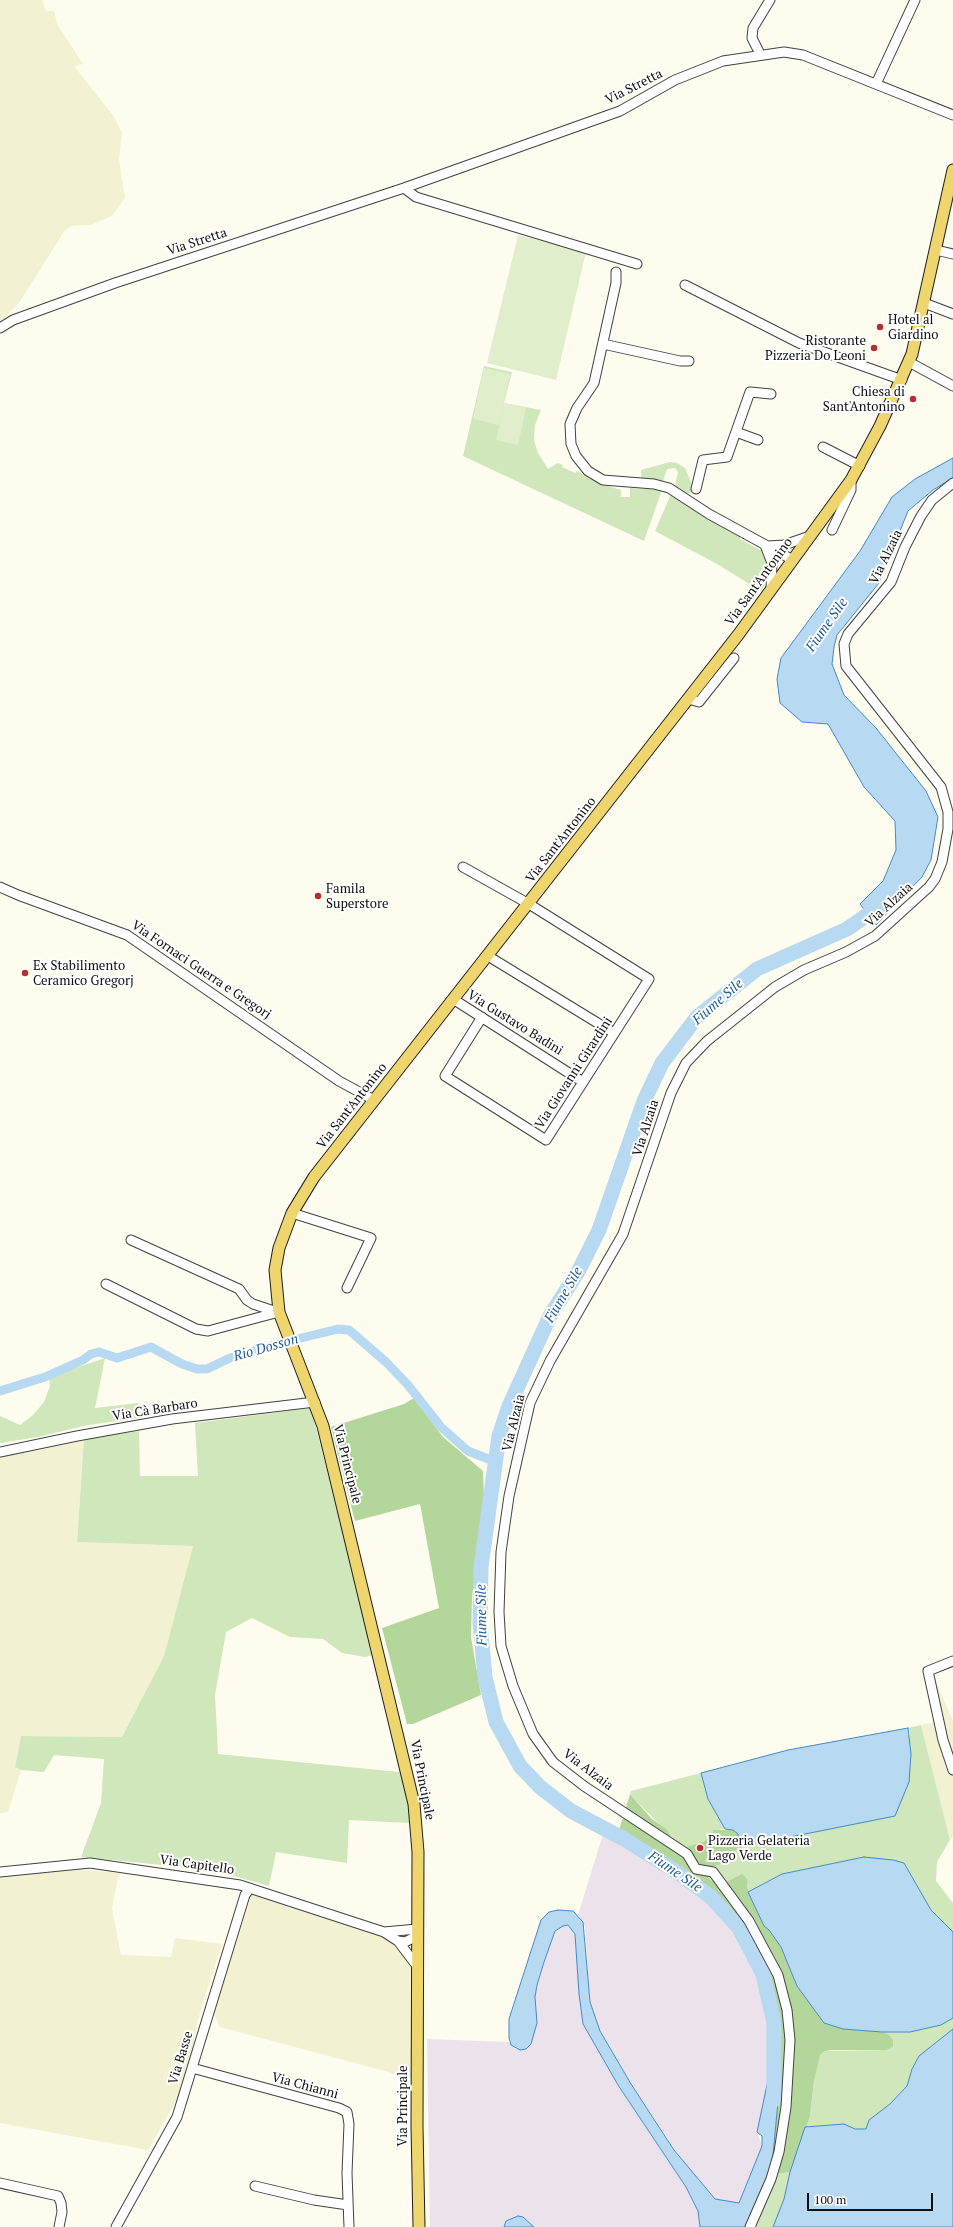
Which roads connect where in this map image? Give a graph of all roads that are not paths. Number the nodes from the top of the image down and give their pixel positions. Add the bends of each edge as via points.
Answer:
1 (770, 0) edge
2 (915, 0) edge
3 (760, 54) junction
4 (876, 84) junction
5 (953, 115) edge
6 (953, 170) edge
7 (404, 188) junction
8 (950, 200) edge
9 (936, 250) junction
10 (953, 254) edge
11 (637, 264) dead end
12 (616, 272) dead end
13 (685, 285) dead end
14 (924, 303) junction
15 (953, 314) edge
16 (0, 328) edge
17 (603, 344) junction
18 (689, 361) dead end
19 (909, 362) junction
20 (902, 380) junction
21 (953, 386) edge
22 (771, 394) dead end
23 (736, 432) junction
24 (758, 440) dead end
25 (823, 447) dead end
26 (860, 466) junction
27 (851, 480) junction
28 (953, 483) edge
29 (696, 489) dead end
30 (832, 530) dead end
31 (810, 536) junction
32 (767, 545) junction
33 (793, 560) junction
34 (771, 591) junction
35 (734, 658) dead end
36 (688, 699) junction
37 (463, 867) dead end
38 (0, 886) edge
39 (529, 904) junction
40 (488, 956) junction
41 (453, 999) junction
42 (482, 1017) junction
43 (614, 1033) junction
44 (583, 1082) junction
45 (374, 1100) junction
46 (292, 1213) junction
47 (131, 1240) dead end
48 (106, 1284) dead end
49 (347, 1288) dead end
50 (279, 1312) junction
51 (294, 1354) joint
52 (315, 1402) junction
53 (0, 1452) edge
54 (953, 1661) edge
55 (953, 1770) edge
56 (0, 1872) edge
57 (250, 1888) junction
58 (384, 1932) junction
59 (417, 1933) junction
60 (398, 1941) junction
61 (417, 1966) junction
62 (192, 2068) junction
63 (0, 2183) edge
64 (255, 2186) dead end
65 (348, 2205) junction
66 (59, 2227) edge
67 (116, 2227) edge
68 (349, 2227) edge
69 (419, 2227) edge
70 (750, 2227) edge

1 - 3 street via 754,28 752,38
2 - 4 street
3 - 4 street, Via Stretta via 784,52 803,55
3 - 7 street, Via Stretta via 723,61 676,80 620,111
4 - 5 street, Via Stretta
6 - 8 main road, Via Sant'Antonino
7 - 11 street via 416,197
7 - 16 street, Via Stretta via 115,283 13,320
8 - 9 main road, Via Sant'Antonino
9 - 10 street
9 - 14 main road, Via Sant'Antonino
12 - 17 street
13 - 20 street via 799,343
14 - 15 street
14 - 19 main road, Via Sant'Antonino
17 - 18 street
17 - 32 street via 594,382 570,424 570,444 580,463 603,480 654,484 669,488
19 - 20 main road, Via Sant'Antonino
19 - 21 street
20 - 26 main road, Via Sant'Antonino
22 - 23 street via 750,392
23 - 24 street
23 - 29 street via 727,457 703,460
25 - 26 street
26 - 27 main road, Via Sant'Antonino
27 - 30 street, Via Sant'Antonino via 851,490
27 - 31 main road, Via Sant'Antonino
28 - 70 street, Via Alzaia via 932,500 921,516 891,582 848,634 844,644 846,666 941,787 948,812 948,829 942,862 935,879 875,936 775,987 707,1041 686,1063 671,1093 623,1234 550,1361 530,1403 509,1496 499,1576 501,1646 513,1686 533,1734 553,1762 584,1786 687,1854 696,1869 713,1872 749,1921 778,1975 787,2010 790,2057 783,2130 771,2180
31 - 32 street via 784,545
31 - 33 main road, Via Sant'Antonino
32 - 33 street
32 - 34 street via 772,563
33 - 34 main road, Via Sant'Antonino
34 - 36 main road, Via Sant'Antonino
35 - 36 street via 699,702
36 - 39 main road, Via Sant'Antonino
37 - 39 street, Via Sant'Antonino
38 - 45 street, Via Fornaci Guerra e Gregorj via 18,895 127,934 340,1081
39 - 40 main road, Via Sant'Antonino
39 - 43 street, Via Giovanni Girardini via 648,979
40 - 41 main road, Via Sant'Antonino
40 - 43 street
41 - 42 street, Via Gustavo Badini
41 - 45 main road, Via Sant'Antonino
42 - 44 street, Via Gustavo Badini
42 - 44 street, Via Giovanni Girardini via 445,1076 465,1089 546,1140
43 - 44 street, Via Giovanni Girardini
45 - 46 main road, Via Sant'Antonino via 314,1177
46 - 49 street via 371,1238
46 - 50 main road, Via Sant'Antonino via 277,1258 276,1293
47 - 50 street via 239,1289 253,1304
48 - 50 street via 196,1329 208,1331
50 - 51 main road, Via Sant'Antonino
51 - 52 main road, Via Principale
52 - 53 street, Via Cà Barbaro via 172,1419
52 - 59 main road, Via Principale via 329,1449 414,1804 417,1832
54 - 55 street via 928,1671 943,1740
56 - 57 street, Via Capitello via 90,1863
57 - 58 street, Via Capitello
57 - 62 street, Via Basse via 245,1896
58 - 59 street, Via Capitello
58 - 60 street, Via Capitello
59 - 60 street via 405,1942
59 - 61 main road, Via Principale
60 - 61 street, Via Capitello
61 - 69 main road, Via Principale
62 - 65 street, Via Chianni via 346,2112 350,2124
62 - 67 street, Via Basse via 176,2117
63 - 66 street via 58,2196 62,2203
64 - 65 street
65 - 68 street, Via Chianni

